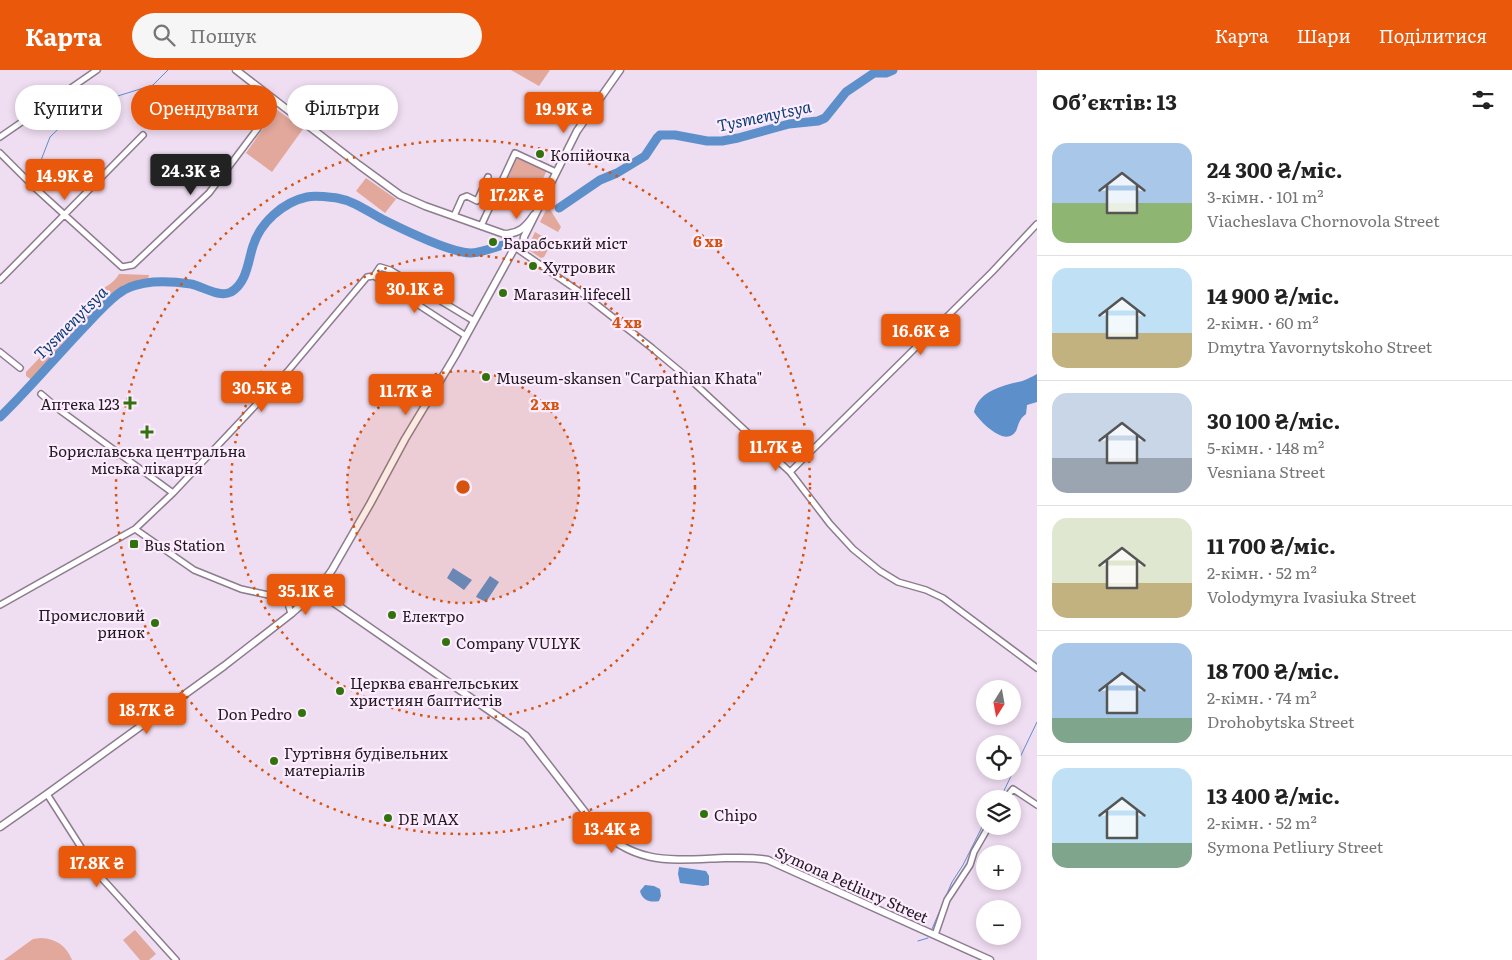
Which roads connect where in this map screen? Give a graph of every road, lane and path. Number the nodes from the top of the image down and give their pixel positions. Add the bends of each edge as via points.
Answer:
1 (97, 70) edge
2 (236, 70) edge
3 (620, 70) edge
4 (257, 130) edge
5 (143, 135) dead end
6 (0, 137) edge
7 (0, 153) edge
8 (556, 172) junction
9 (488, 177) dead end
10 (65, 215) junction
11 (534, 215) junction
12 (454, 216) junction
13 (1037, 224) edge
14 (481, 226) junction
15 (515, 233) junction
16 (504, 234) junction
17 (524, 237) junction
18 (523, 245) junction
19 (513, 247) junction
20 (526, 254) junction
21 (374, 276) junction
22 (0, 280) edge
23 (474, 321) junction
24 (466, 336) junction
25 (0, 352) edge
26 (20, 368) dead end
27 (41, 394) dead end
28 (790, 472) junction
29 (173, 493) junction
30 (136, 528) junction
31 (317, 591) junction
32 (282, 596) junction
33 (0, 605) edge
34 (291, 614) junction
35 (1037, 668) edge
36 (47, 794) junction
37 (1021, 795) edge
38 (1037, 806) edge
39 (0, 827) edge
40 (984, 835) edge
41 (935, 935) junction
42 (176, 960) edge
43 (990, 960) edge

1 - 6 street
2 - 12 main road via 400,195
3 - 8 main road via 581,125
4 - 10 street via 210,193 133,265 122,267
5 - 10 street
7 - 10 street
8 - 11 main road
8 - 14 street via 515,153
9 - 12 street via 477,201 467,196 462,198
10 - 22 street
11 - 15 main road
11 - 17 main road
12 - 14 main road
13 - 28 street
14 - 16 main road
15 - 16 main road
15 - 17 main road
15 - 19 main road via 511,236
16 - 19 main road
17 - 18 main road
18 - 19 main road
18 - 20 street
19 - 20 street
19 - 23 main road
20 - 28 street via 652,348
21 - 23 street via 380,267 390,270
21 - 24 street
21 - 29 street via 367,277 287,372
23 - 24 main road
24 - 31 main road
25 - 26 street
27 - 29 street
28 - 35 street via 830,524 880,571 898,582 943,598
29 - 30 street
30 - 32 street via 194,570 261,595
30 - 33 street
31 - 32 street
31 - 34 main road
31 - 41 main road, Symona Petliury Street via 526,736 595,825 620,846 655,858 742,857 768,860
32 - 34 street
34 - 36 main road
36 - 39 main road
36 - 42 street via 98,874
37 - 38 street
40 - 41 street via 970,866 948,900
41 - 43 main road, Symona Petliury Street

